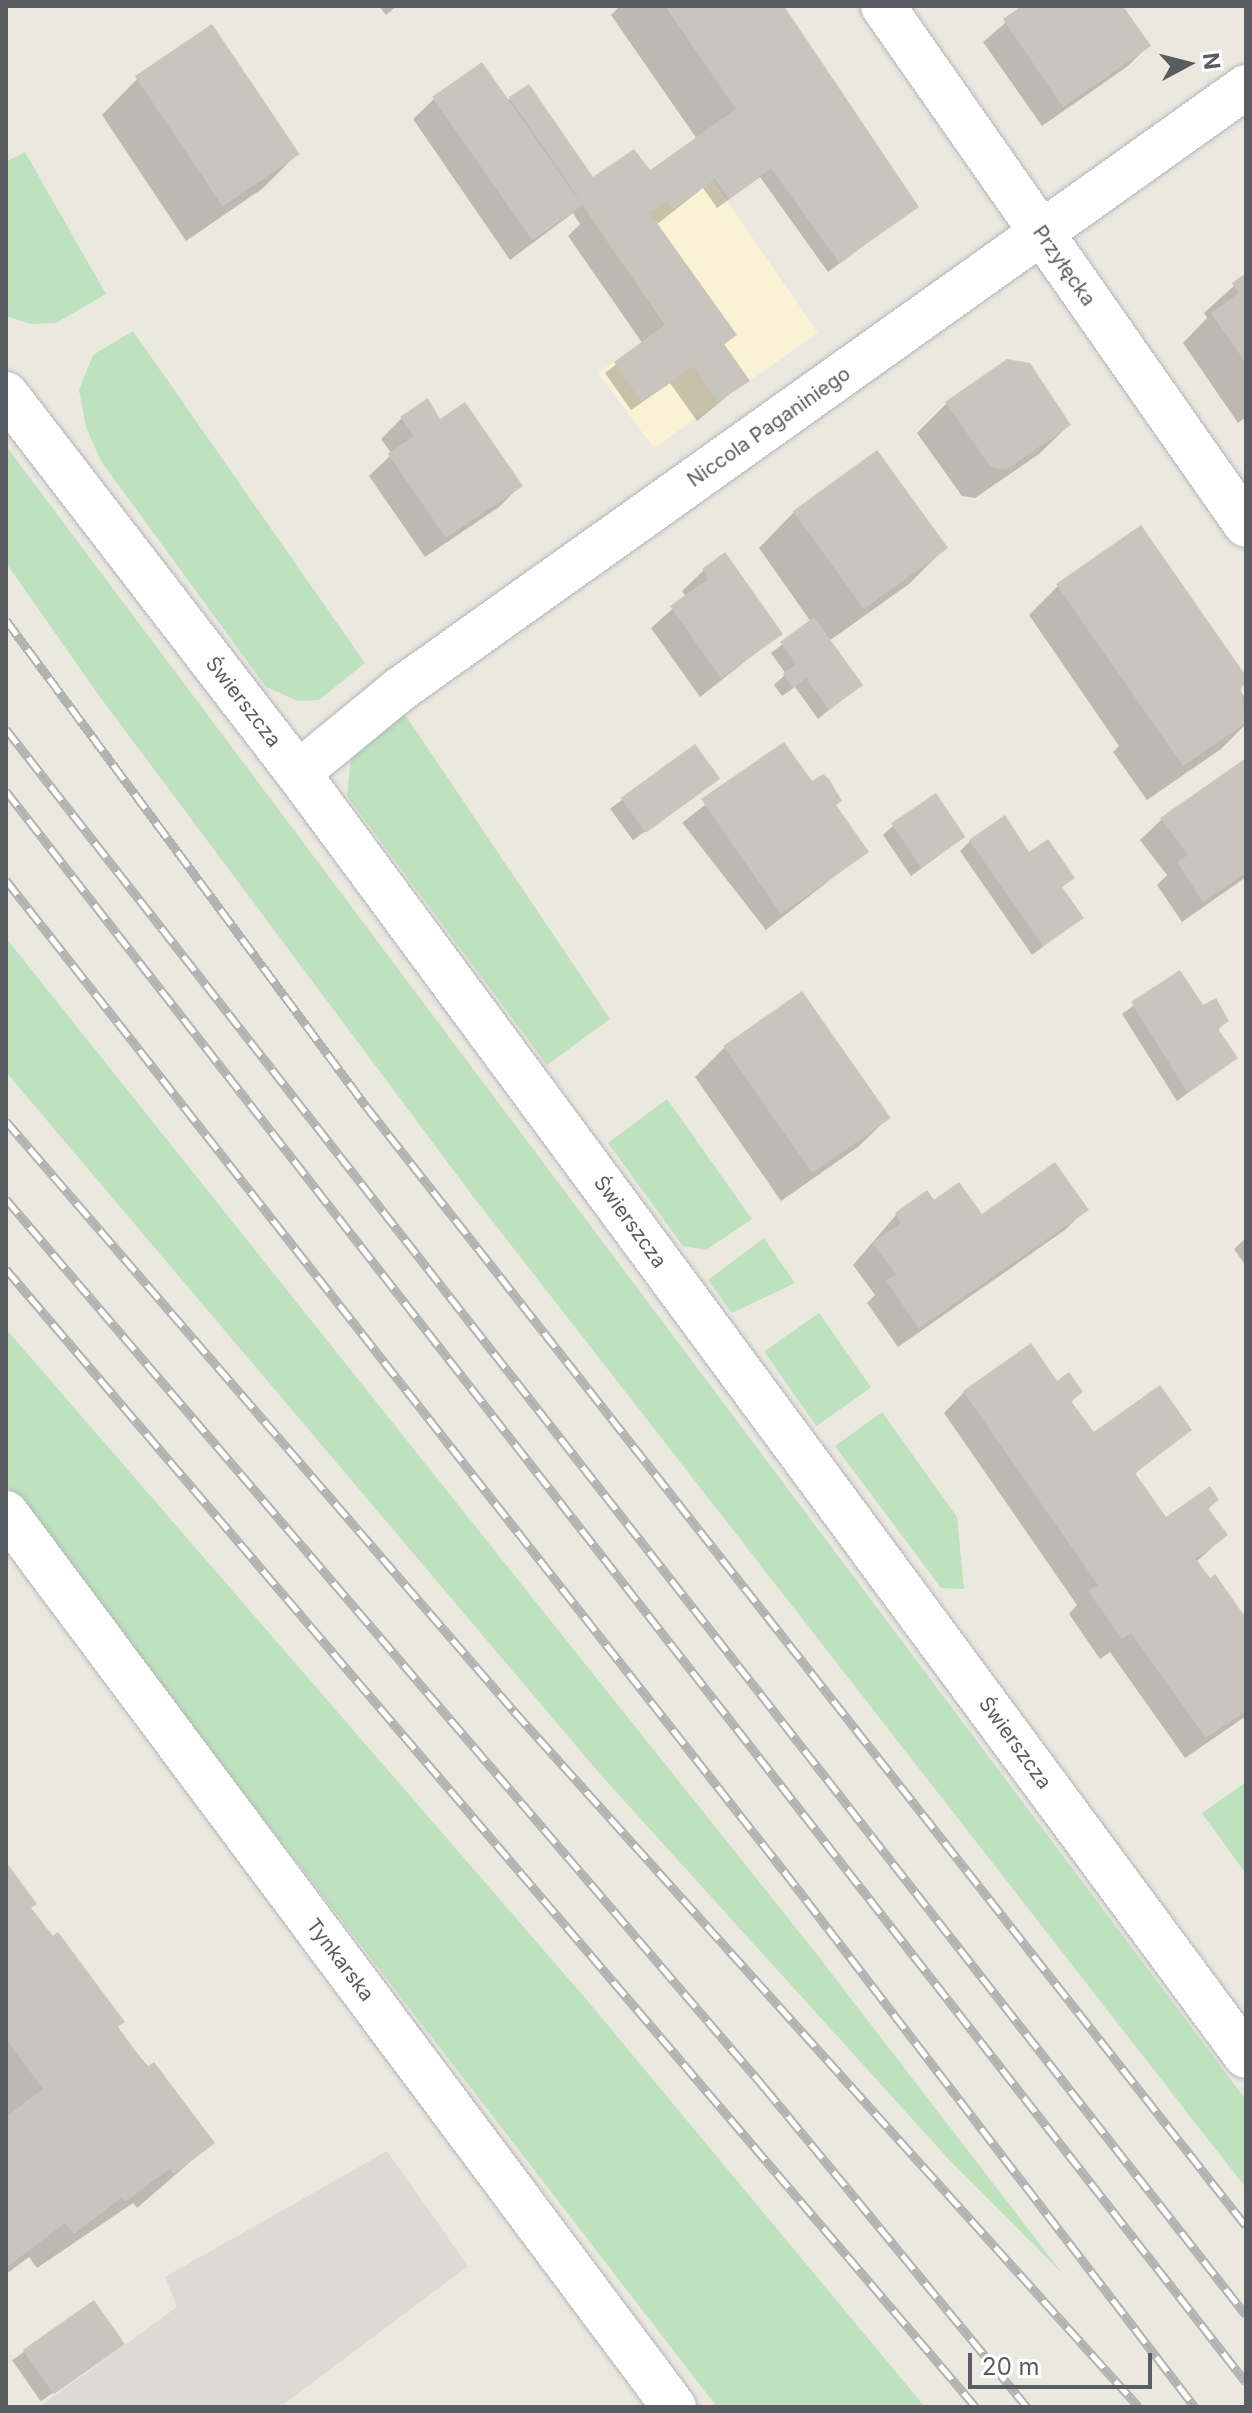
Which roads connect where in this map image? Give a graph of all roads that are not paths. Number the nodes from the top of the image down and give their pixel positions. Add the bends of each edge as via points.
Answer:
1 (883, 6) edge
2 (1246, 87) edge
3 (1041, 233) junction
4 (6, 394) edge
5 (1246, 525) edge
6 (298, 773) junction
7 (6, 1513) edge
8 (1246, 2056) edge
9 (674, 2407) edge

1 - 3 street, Przyłęcka
2 - 3 street, Niccola Paganiniego
3 - 5 street, Przyłęcka
3 - 6 street, Niccola Paganiniego via 399,690
4 - 6 street, Świerszcza
6 - 8 street, Świerszcza
7 - 9 street, Tynkarska

